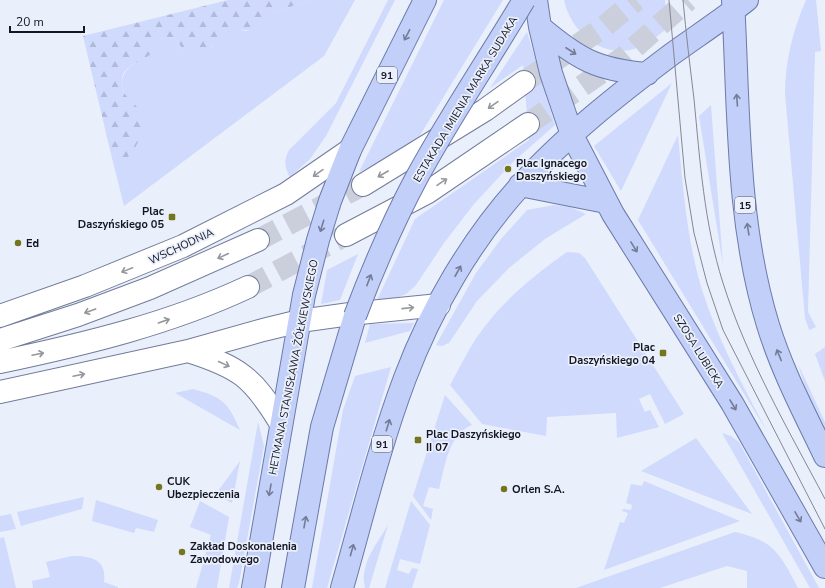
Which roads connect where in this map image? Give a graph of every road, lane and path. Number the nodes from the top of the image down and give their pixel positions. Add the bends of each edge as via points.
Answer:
1 (425, 0) edge
2 (524, 0) edge
3 (536, 0) edge
4 (738, 4) edge
5 (540, 27) junction
6 (647, 74) junction
7 (524, 82) tunnel mouth
8 (528, 124) tunnel mouth
9 (572, 135) junction
10 (350, 150) junction
11 (363, 185) tunnel mouth
12 (520, 185) junction
13 (606, 202) junction
14 (346, 235) tunnel mouth
15 (258, 240) tunnel mouth
16 (248, 287) tunnel mouth
17 (439, 305) junction
18 (0, 316) edge
19 (300, 321) junction
20 (0, 340) edge
21 (188, 351) junction
22 (0, 362) edge
23 (0, 392) edge
24 (281, 424) junction
25 (825, 456) edge
26 (825, 567) edge
27 (253, 588) edge
28 (293, 588) edge
29 (342, 588) edge

1 -> 10 main road, HETMANA STANISŁAWA ŻÓŁKIEWSKIEGO / 91
28 -> 2 main road, ESTAKADA IMIENIA MARKA SUDAKA, bridge via 322,427 355,316 391,228 442,134
3 - 5 main road
4 - 6 main road, 91
25 -> 4 main road, 15 via 794,391 768,327 757,280 745,210 735,74
5 -> 6 main road via 574,54 600,66
5 - 9 main road via 553,80
6 - 9 main road, 91
7 -> 11 street via 485,110
14 -> 8 street via 428,192
9 - 12 main road, 91
9 - 13 main road, SZOSA LUBICKA
10 -> 18 street, WSCHODNIA via 286,194 183,246 85,286
10 -> 19 main road, HETMANA STANISŁAWA ŻÓŁKIEWSKIEGO / 91 via 318,240
12 - 13 main road
17 -> 12 main road, 91 via 462,264 491,221
13 -> 26 main road, SZOSA LUBICKA via 732,403
15 -> 20 street via 112,302
22 -> 16 street via 94,341 154,324 217,302
19 -> 17 street
29 -> 17 main road, 91 via 389,421 417,349
19 - 21 street
19 - 24 main road, HETMANA STANISŁAWA ŻÓŁKIEWSKIEGO / 91
23 -> 21 street
21 -> 24 street via 215,360 244,376 262,394
24 -> 27 main road, HETMANA STANISŁAWA ŻÓŁKIEWSKIEGO / 91

